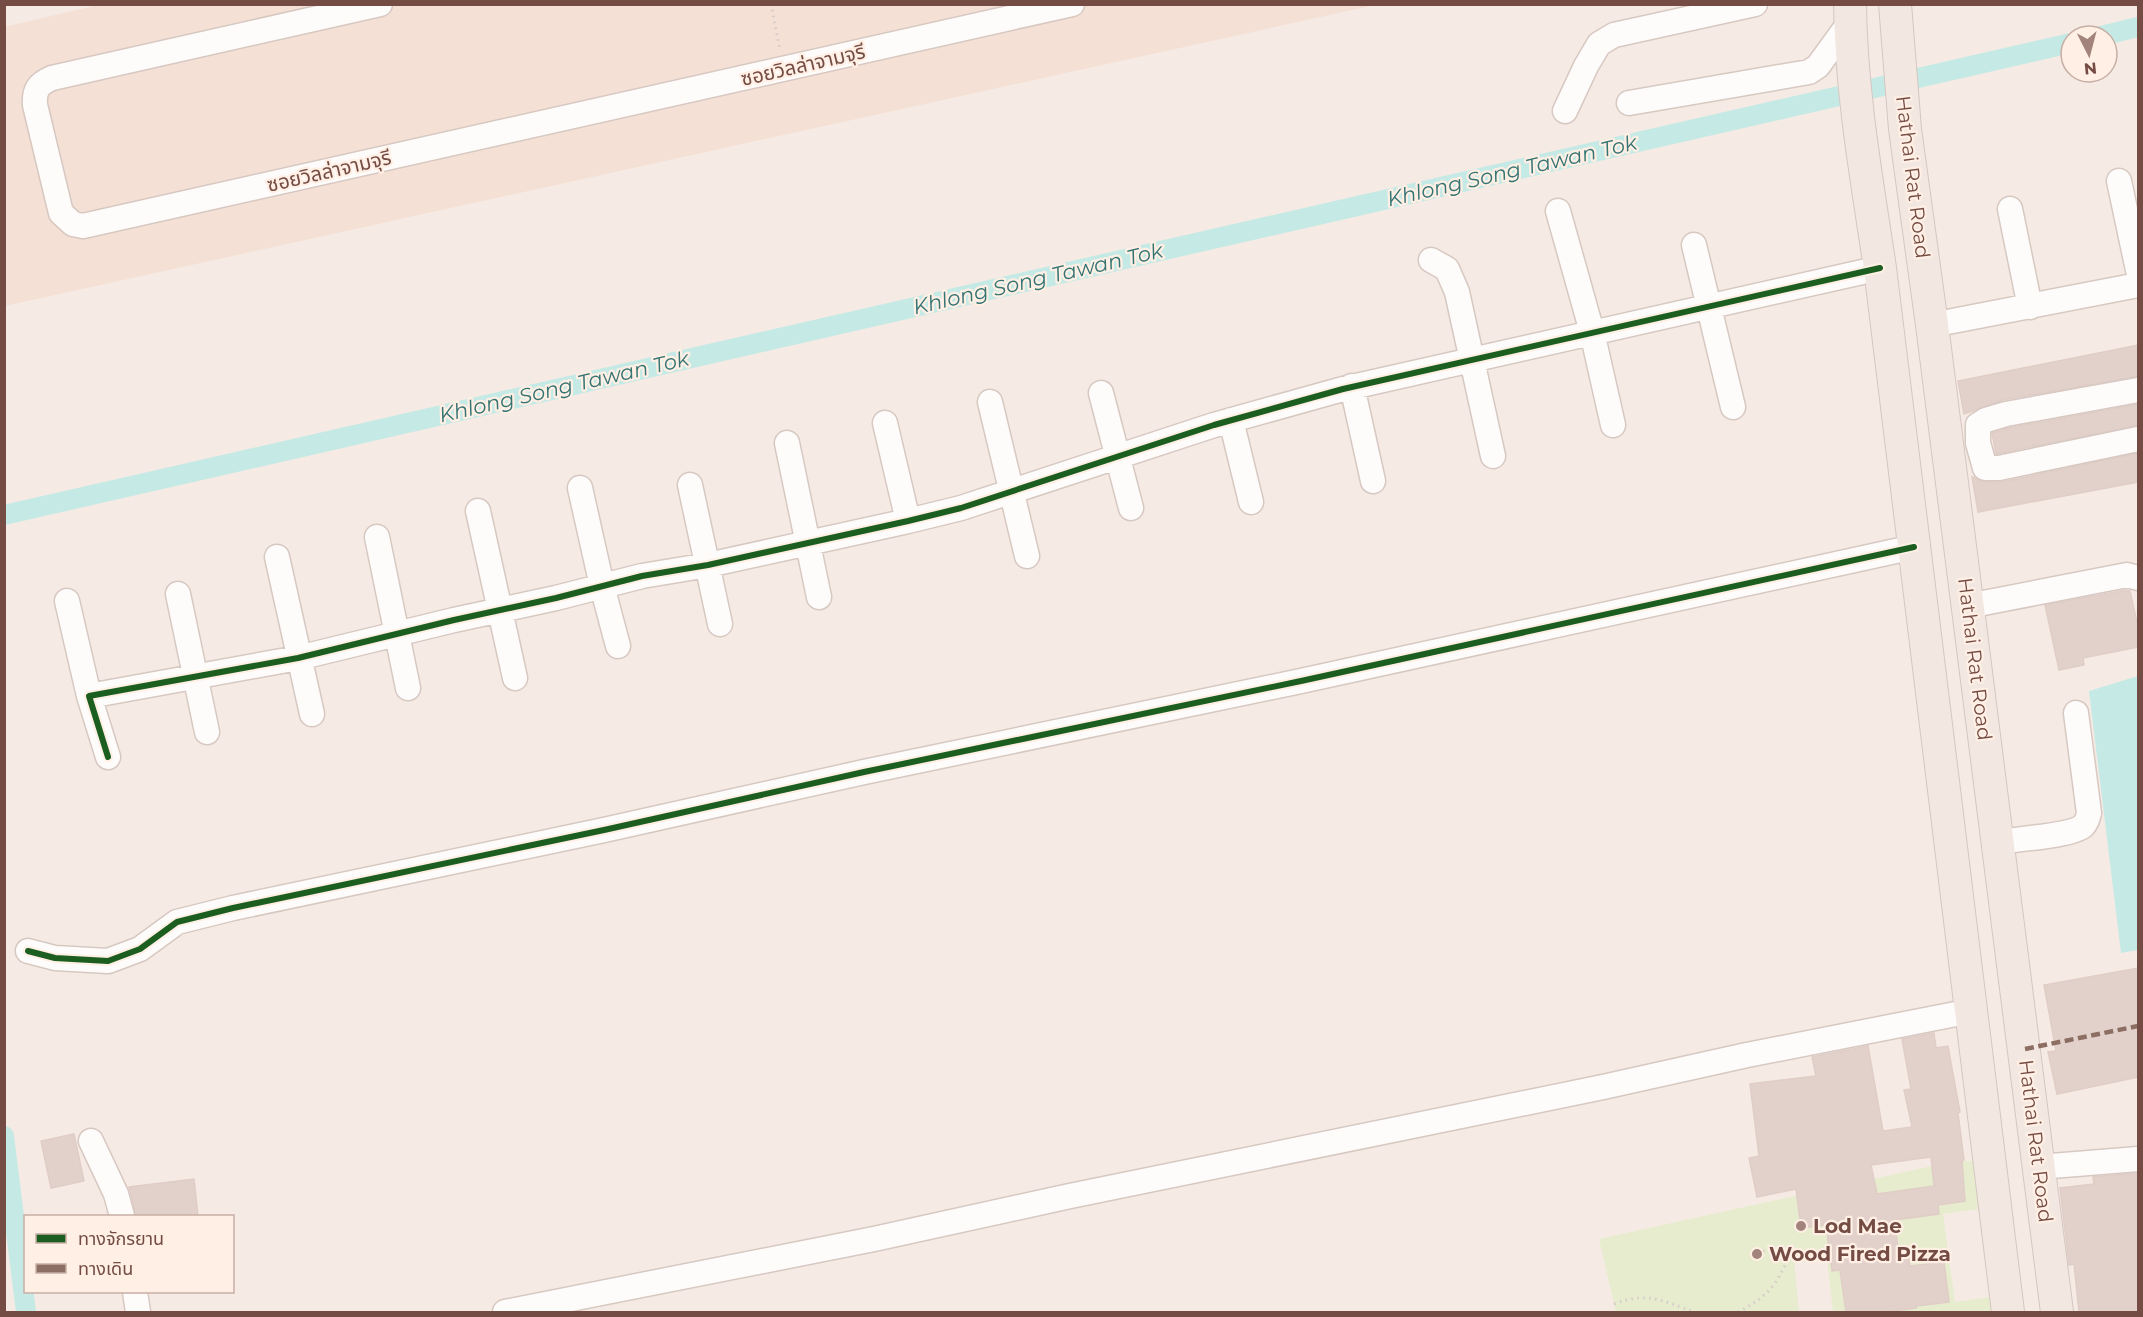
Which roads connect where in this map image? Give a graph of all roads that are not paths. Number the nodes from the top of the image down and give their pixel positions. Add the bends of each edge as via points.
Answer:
1 (380, 4) edge
2 (1072, 4) edge
3 (1755, 4) edge
4 (1898, 10) edge
5 (1850, 21) edge
6 (1629, 103) dead end
7 (1565, 111) dead end
8 (2119, 181) dead end
9 (2010, 209) dead end
10 (1558, 211) dead end
11 (1694, 245) dead end
12 (1431, 260) dead end
13 (1880, 268) junction
14 (2139, 270) edge
15 (2139, 285) edge
16 (1709, 306) junction
17 (2030, 307) junction
18 (1932, 325) junction
19 (1592, 332) junction
20 (1471, 360) junction
21 (1352, 387) junction
22 (2139, 390) edge
23 (1101, 393) dead end
24 (990, 402) dead end
25 (1733, 407) dead end
26 (1231, 420) junction
27 (885, 423) dead end
28 (1613, 425) dead end
29 (2139, 439) edge
30 (787, 443) dead end
31 (1118, 456) junction
32 (1493, 456) dead end
33 (1981, 458) junction
34 (1950, 463) junction
35 (1373, 481) dead end
36 (690, 485) dead end
37 (580, 488) dead end
38 (1011, 492) junction
39 (1251, 502) dead end
40 (1131, 508) dead end
41 (478, 511) dead end
42 (908, 521) junction
43 (377, 537) dead end
44 (807, 543) junction
45 (1914, 547) junction
46 (1027, 556) dead end
47 (277, 557) dead end
48 (708, 564) junction
49 (2139, 578) edge
50 (602, 586) junction
51 (178, 594) dead end
52 (819, 597) dead end
53 (67, 601) dead end
54 (1968, 606) junction
55 (501, 609) junction
56 (720, 624) dead end
57 (397, 633) junction
58 (618, 646) dead end
59 (298, 658) junction
60 (196, 675) junction
61 (515, 678) dead end
62 (408, 688) dead end
63 (89, 696) junction
64 (2076, 713) dead end
65 (312, 714) dead end
66 (207, 732) dead end
67 (108, 757) dead end
68 (1998, 842) junction
69 (28, 951) dead end
70 (1971, 1011) junction
71 (92, 1141) dead end
72 (2139, 1159) edge
73 (2040, 1167) junction
74 (122, 1215) edge
75 (135, 1293) edge
76 (548, 1308) edge
77 (138, 1312) edge
78 (505, 1312) edge
79 (2008, 1312) edge
80 (2057, 1312) edge

1 - 2 street, ซอยวิลล่าจามจุรี via 40,83 34,93 35,105 61,213 73,224 83,226
3 - 7 street via 1614,35 1599,44
4 - 18 main road, Hathai Rat Road via 1905,129
5 - 6 street via 1818,66 1809,72
5 - 13 main road via 1860,137
8 - 14 street
9 - 17 street
10 - 19 street
11 - 16 street
12 - 20 street via 1447,269 1457,292
13 - 16 street
13 - 45 main road
15 - 17 street
16 - 19 street
16 - 25 street
17 - 18 street
18 - 34 main road, Hathai Rat Road
19 - 20 street
19 - 28 street
20 - 21 street
20 - 32 street
21 - 26 street
21 - 35 street
22 - 33 street via 1986,420 1977,425
23 - 31 street
24 - 38 street
26 - 31 street
26 - 39 street
27 - 42 street
29 - 33 street via 1999,468 1985,468
30 - 44 street
31 - 38 street
31 - 40 street
33 - 34 street
34 - 54 main road, Hathai Rat Road
36 - 48 street
37 - 50 street
38 - 42 street
38 - 46 street
41 - 55 street
42 - 44 street
43 - 57 street
44 - 48 street
44 - 52 street
45 - 69 street via 255,903 177,922 140,950 108,961 55,958
45 - 70 main road
47 - 59 street
48 - 50 street
48 - 56 street
49 - 54 street via 2127,575
50 - 55 street
50 - 58 street
51 - 60 street
53 - 63 street
54 - 68 main road, Hathai Rat Road
55 - 57 street
55 - 61 street
57 - 59 street
57 - 62 street
59 - 60 street
59 - 65 street
60 - 63 street
60 - 66 street
63 - 67 street
64 - 68 street via 2088,820 2068,832
68 - 73 main road, Hathai Rat Road
70 - 76 street
70 - 79 main road
71 - 74 street
72 - 73 street
73 - 80 main road, Hathai Rat Road
75 - 77 street
76 - 78 street

